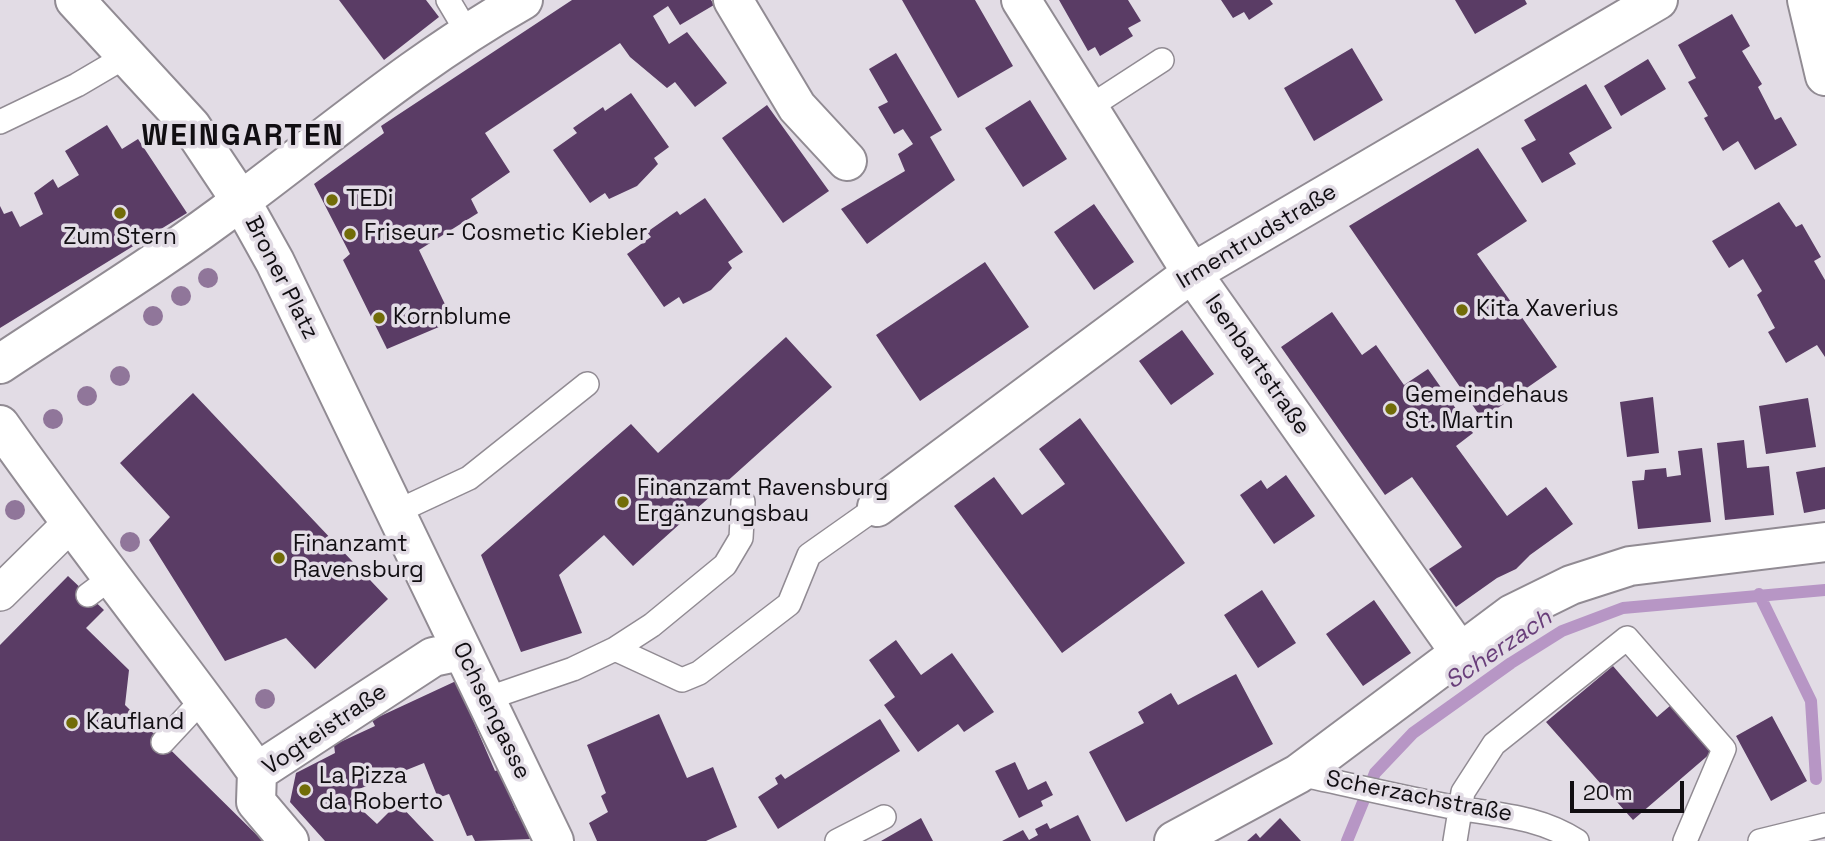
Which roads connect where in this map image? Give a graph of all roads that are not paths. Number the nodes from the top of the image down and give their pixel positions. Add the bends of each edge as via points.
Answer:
1 (75, 0) edge
2 (523, 0) edge
3 (733, 0) edge
4 (1021, 0) edge
5 (1657, 0) edge
6 (1807, 0) edge
7 (458, 16) edge
8 (128, 55) junction
9 (1162, 60) dead end
10 (1825, 76) edge
11 (1088, 108) junction
12 (0, 122) edge
13 (847, 161) dead end
14 (242, 201) junction
15 (1192, 274) junction
16 (0, 364) edge
17 (587, 384) dead end
18 (0, 425) edge
19 (743, 502) dead end
20 (877, 507) joint
21 (396, 512) junction
22 (70, 524) junction
23 (1825, 542) edge
24 (429, 581) joint
25 (0, 593) edge
26 (615, 649) junction
27 (461, 650) junction
28 (1460, 652) junction
29 (204, 698) junction
30 (483, 700) junction
31 (163, 742) dead end
32 (257, 772) junction
33 (1298, 774) junction
34 (1461, 800) junction
35 (884, 817) dead end
36 (1825, 825) edge
37 (1686, 839) edge
38 (287, 840) edge
39 (554, 841) edge
40 (837, 841) edge
41 (1174, 841) edge
42 (1455, 841) edge
43 (1577, 841) edge
44 (1760, 841) edge

1 - 8 street
2 - 7 street
3 - 13 street via 797,107
4 - 11 street, Isenbartstraße
5 - 15 street, Irmentrudstraße
6 - 10 street
7 - 14 street via 365,103
8 - 12 lane
8 - 14 street via 191,126
9 - 11 lane
11 - 15 street, Isenbartstraße
14 - 16 street, Broner Platz
14 - 21 street, Broner Platz
15 - 20 street, Irmentrudstraße
15 - 28 street, Isenbartstraße
17 - 21 lane via 469,478
18 - 22 street
19 - 26 lane via 741,538 725,565
20 - 26 lane via 809,555 789,604 699,673 682,680
21 - 24 street, Broner Platz
22 - 25 street
22 - 29 street via 100,586
23 - 28 street, Scherzachstraße via 1630,566 1571,585 1512,614
24 - 27 street, Ochsengasse
26 - 30 lane via 573,670
27 - 30 street, Ochsengasse
27 - 32 street, Vogteistraße via 433,657
28 - 33 street, Scherzachstraße
29 - 31 lane
29 - 32 street
30 - 39 street, Ochsengasse
32 - 38 street, Vogteistraße via 256,803
33 - 34 lane, Scherzachstraße via 1384,793
33 - 41 street, Scherzachstraße
34 - 37 lane via 1494,744 1627,638 1724,749
34 - 42 lane
34 - 43 lane, Scherzachstraße via 1522,816
35 - 40 lane
36 - 44 lane

